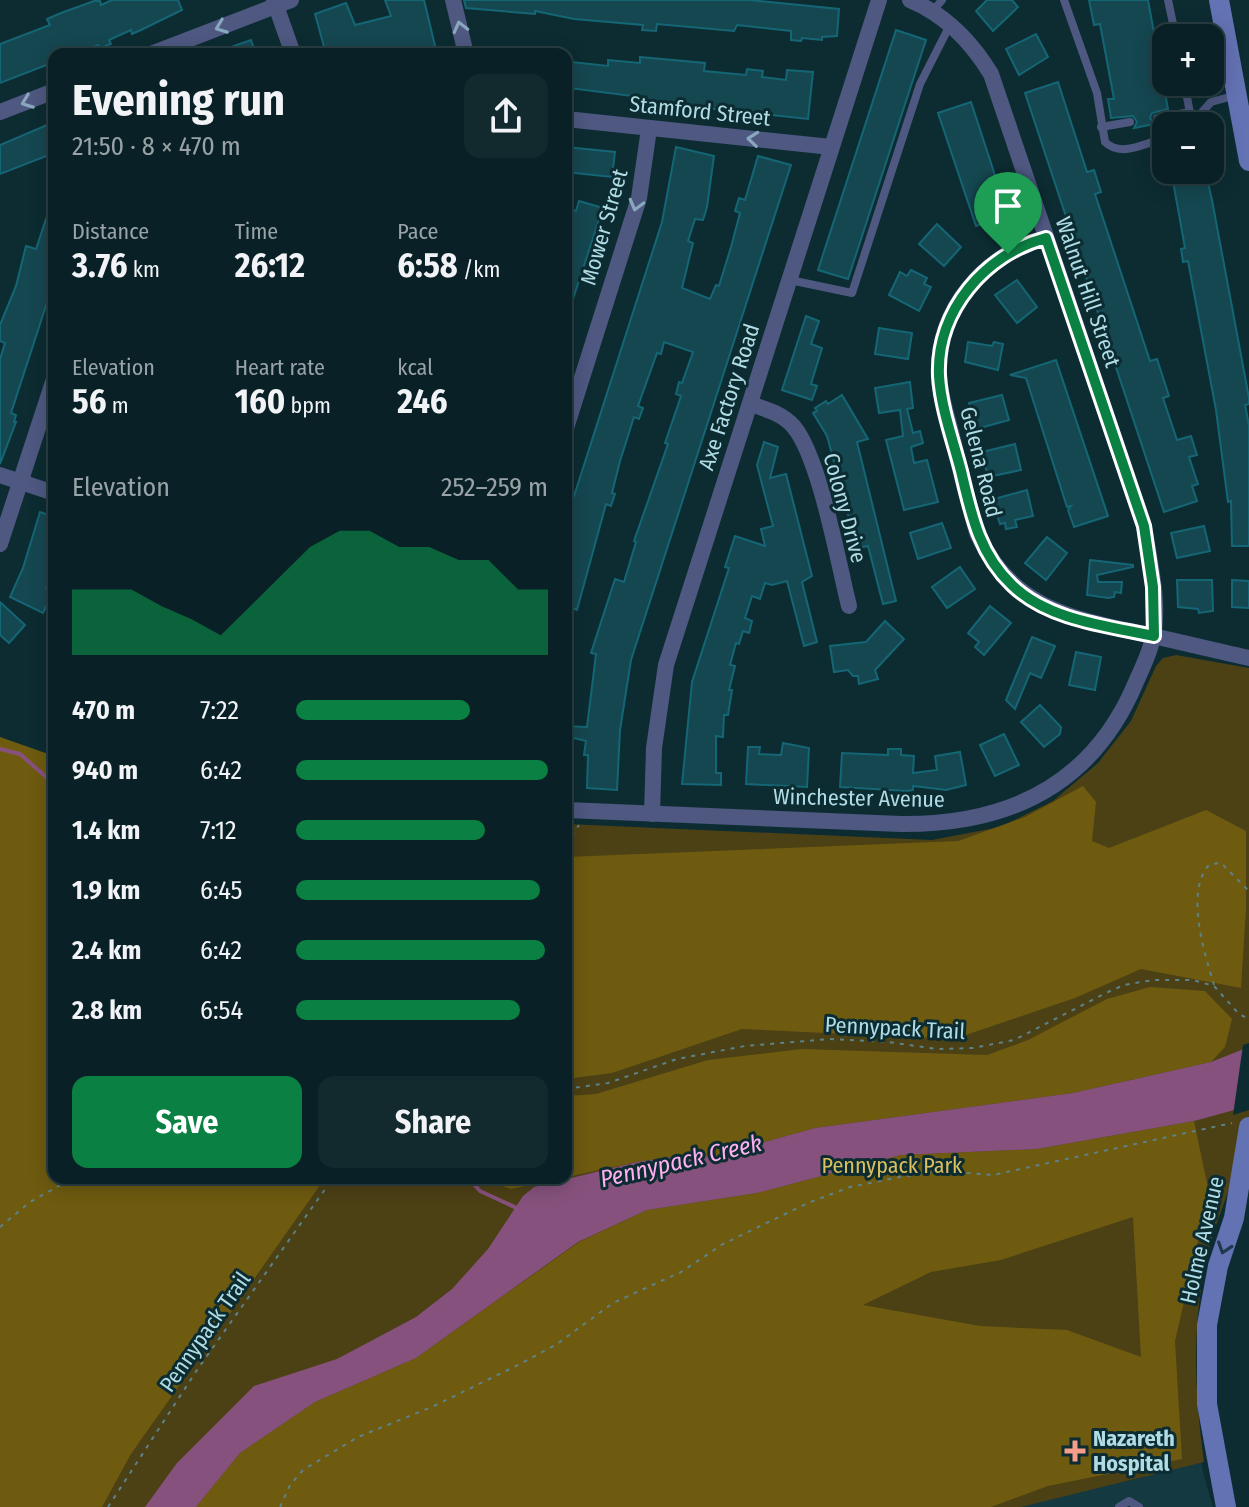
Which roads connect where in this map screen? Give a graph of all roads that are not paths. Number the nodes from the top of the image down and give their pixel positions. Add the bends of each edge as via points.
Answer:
1 (453, 0) edge
2 (879, 0) edge
3 (910, 0) edge
4 (1064, 0) edge
5 (1168, 0) edge
6 (1219, 0) edge
7 (280, 2) edge
8 (937, 6) edge
9 (951, 24) junction
10 (1173, 24) edge
11 (166, 48) edge
12 (292, 48) edge
13 (465, 48) edge
14 (48, 93) edge
15 (1187, 96) edge
16 (1241, 101) edge
17 (0, 112) edge
18 (1190, 112) edge
19 (1202, 112) edge
20 (572, 120) edge
21 (1130, 122) dead end
22 (1101, 127) junction
23 (649, 129) junction
24 (1152, 141) edge
25 (831, 147) junction
26 (1249, 161) edge
27 (1046, 238) junction
28 (789, 280) junction
29 (48, 398) edge
30 (750, 404) junction
31 (572, 409) edge
32 (0, 475) edge
33 (21, 482) junction
34 (48, 491) edge
35 (0, 544) edge
36 (849, 606) dead end
37 (1154, 636) junction
38 (1249, 658) edge
39 (572, 810) edge
40 (652, 814) junction
41 (1245, 1124) edge
42 (1119, 1507) edge
43 (1139, 1507) edge
44 (1226, 1507) edge

13 -> 1 street
2 - 25 street, Axe Factory Road
3 - 8 street, Walnut Hill Street
4 - 22 lane via 1097,93
5 - 10 lane
6 - 16 main road
7 -> 11 street
7 - 12 street
8 - 9 street, Walnut Hill Street
9 - 27 street, Walnut Hill Street via 991,74
9 - 28 lane via 920,84 852,293
14 -> 17 street
15 - 18 lane
16 - 19 lane via 1211,102
16 - 26 main road
20 - 23 street, Stamford Street
21 - 22 lane
22 - 24 lane via 1105,142 1119,150
25 -> 23 street, Stamford Street
23 -> 31 street, Mower Street via 639,198
25 - 28 street, Axe Factory Road
27 - 37 street, Walnut Hill Street via 1144,526
27 - 37 street, Gelena Road via 1008,254 974,280 953,312 940,351 940,390 977,533 998,569 1031,600 1094,624
28 - 30 street, Axe Factory Road
29 - 33 street
30 - 36 street, Colony Drive via 778,414 803,440
30 - 40 street, Axe Factory Road via 666,665 654,748
32 - 33 street
33 - 34 street
33 - 35 street
37 - 38 street
37 - 40 street, Winchester Avenue via 1128,700 1092,752 1050,787 1003,812 939,824
39 - 40 street, Winchester Avenue
41 -> 44 main road, Holme Avenue via 1243,1172 1207,1325 1207,1404
42 - 43 lane via 1129,1501

